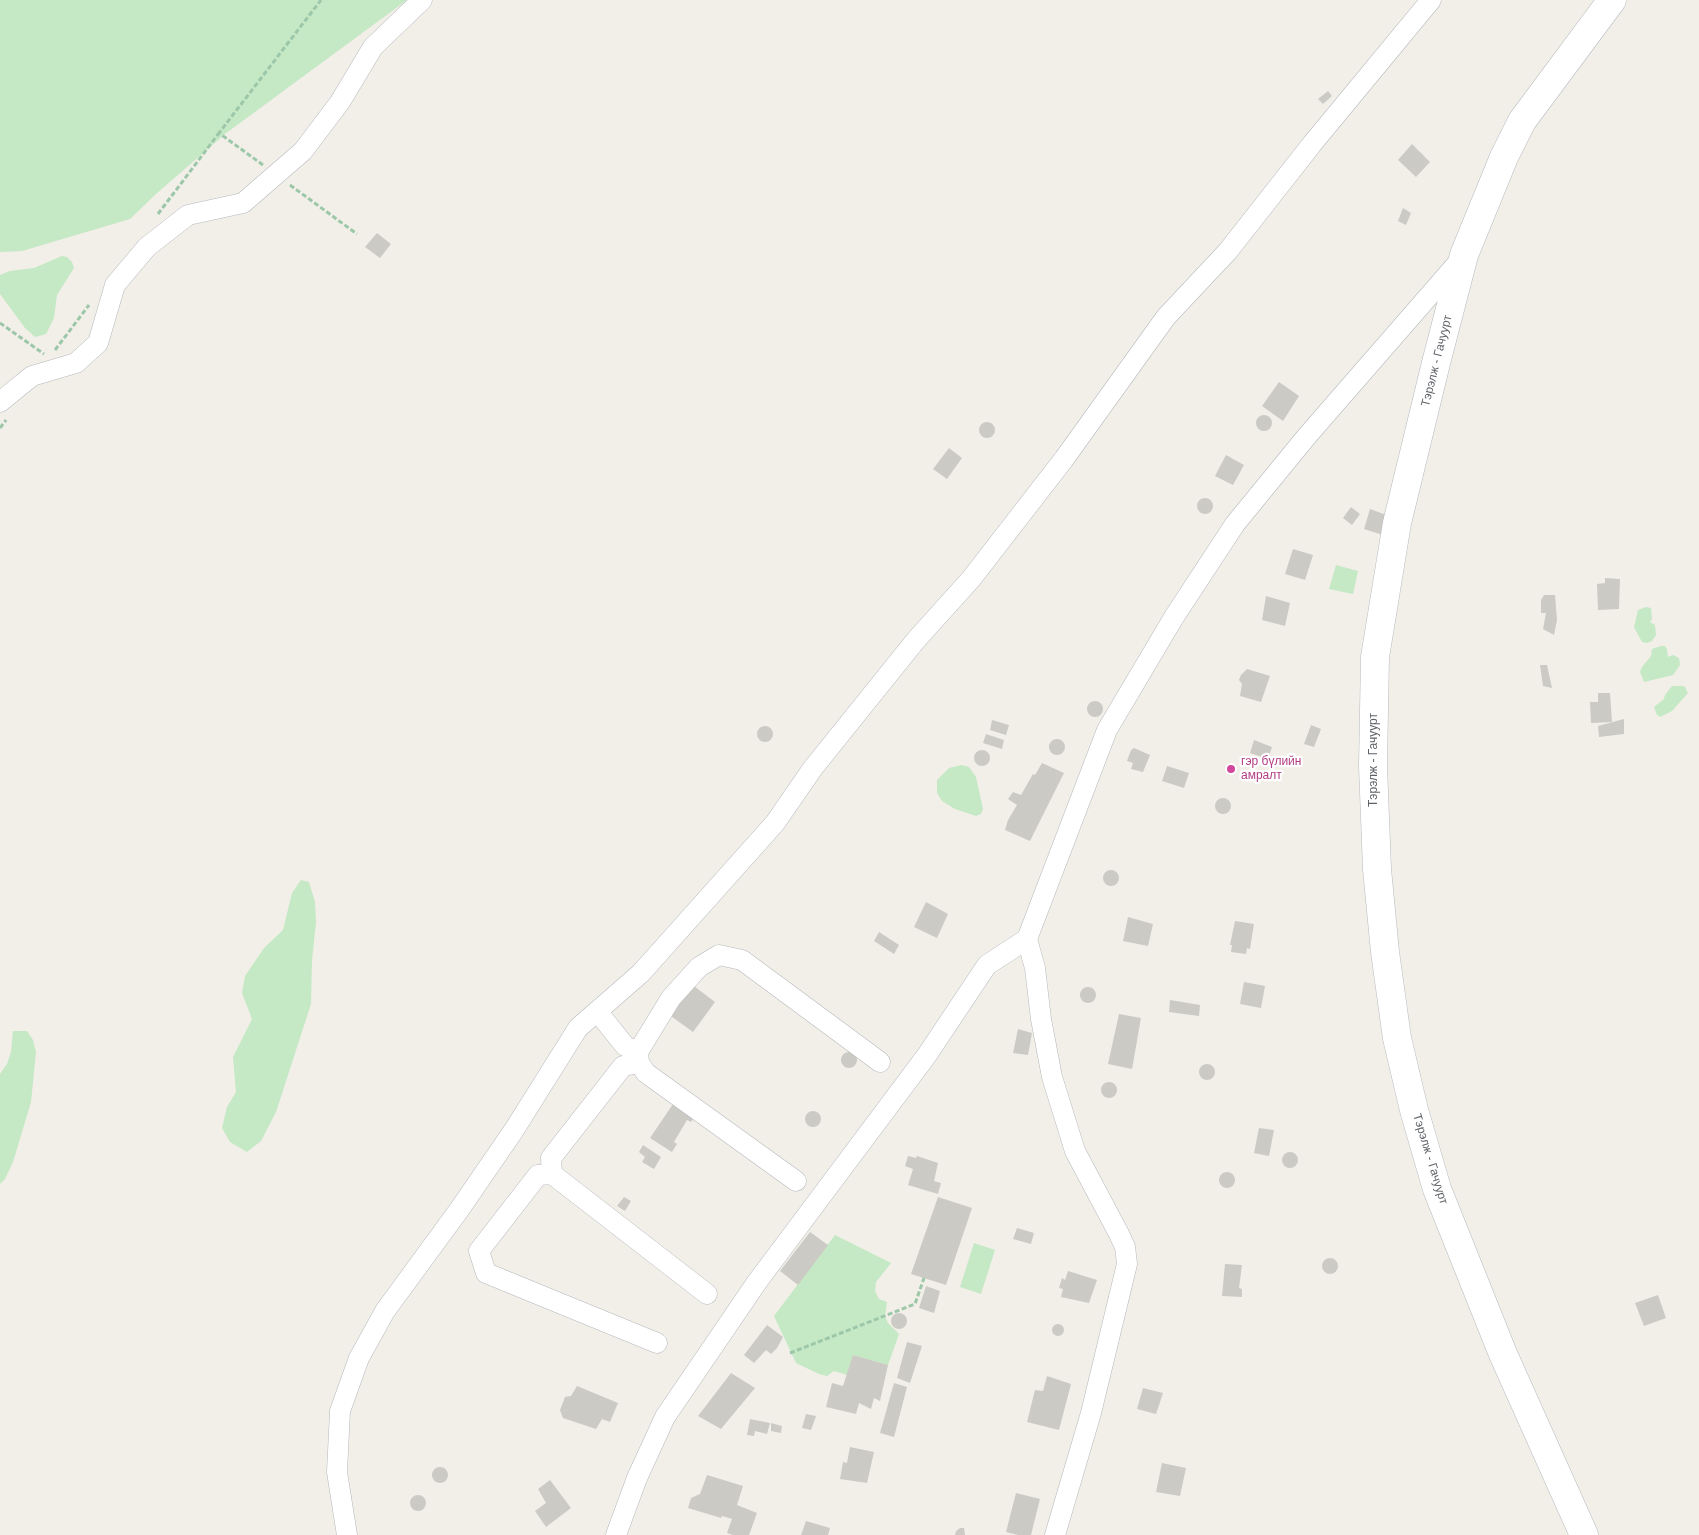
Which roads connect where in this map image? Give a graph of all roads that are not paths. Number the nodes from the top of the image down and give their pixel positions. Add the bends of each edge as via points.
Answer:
1 (422, 0) edge
2 (1431, 0) edge
3 (1612, 0) edge
4 (1464, 255) junction
5 (0, 402) edge
6 (1027, 938) junction
7 (597, 1011) junction
8 (638, 1058) junction
9 (880, 1062) dead end
10 (552, 1174) junction
11 (796, 1182) dead end
12 (707, 1294) dead end
13 (657, 1343) dead end
14 (347, 1535) edge
15 (616, 1535) edge
16 (1055, 1535) edge
17 (1584, 1535) edge

1 - 5 street via 373,48 340,102 303,151 244,203 188,215 147,247 115,285 98,343 76,363 32,376
2 - 7 street via 1228,251 1166,317 1064,459 971,578 812,768 775,823 641,973
3 - 4 main road, Тэрэлж - Гачуурт via 1522,121 1504,156
4 - 6 street via 1235,524 1174,617 1106,730
4 - 17 main road, Тэрэлж - Гачуурт via 1397,523 1375,657 1373,766 1377,869 1397,1038 1437,1189 1503,1354
6 - 15 street via 988,965 927,1055 757,1282 665,1418 636,1478
6 - 16 street via 1035,968 1052,1077 1075,1151 1125,1247 1127,1264 1091,1414
7 - 8 street
7 - 14 street via 578,1028 514,1130 385,1311 359,1358 340,1411 337,1472
8 - 9 street via 671,998 699,967 719,955 742,960
8 - 10 street via 623,1066 551,1158
8 - 11 street via 646,1073
10 - 12 street
10 - 13 street via 538,1174 479,1251 486,1273

